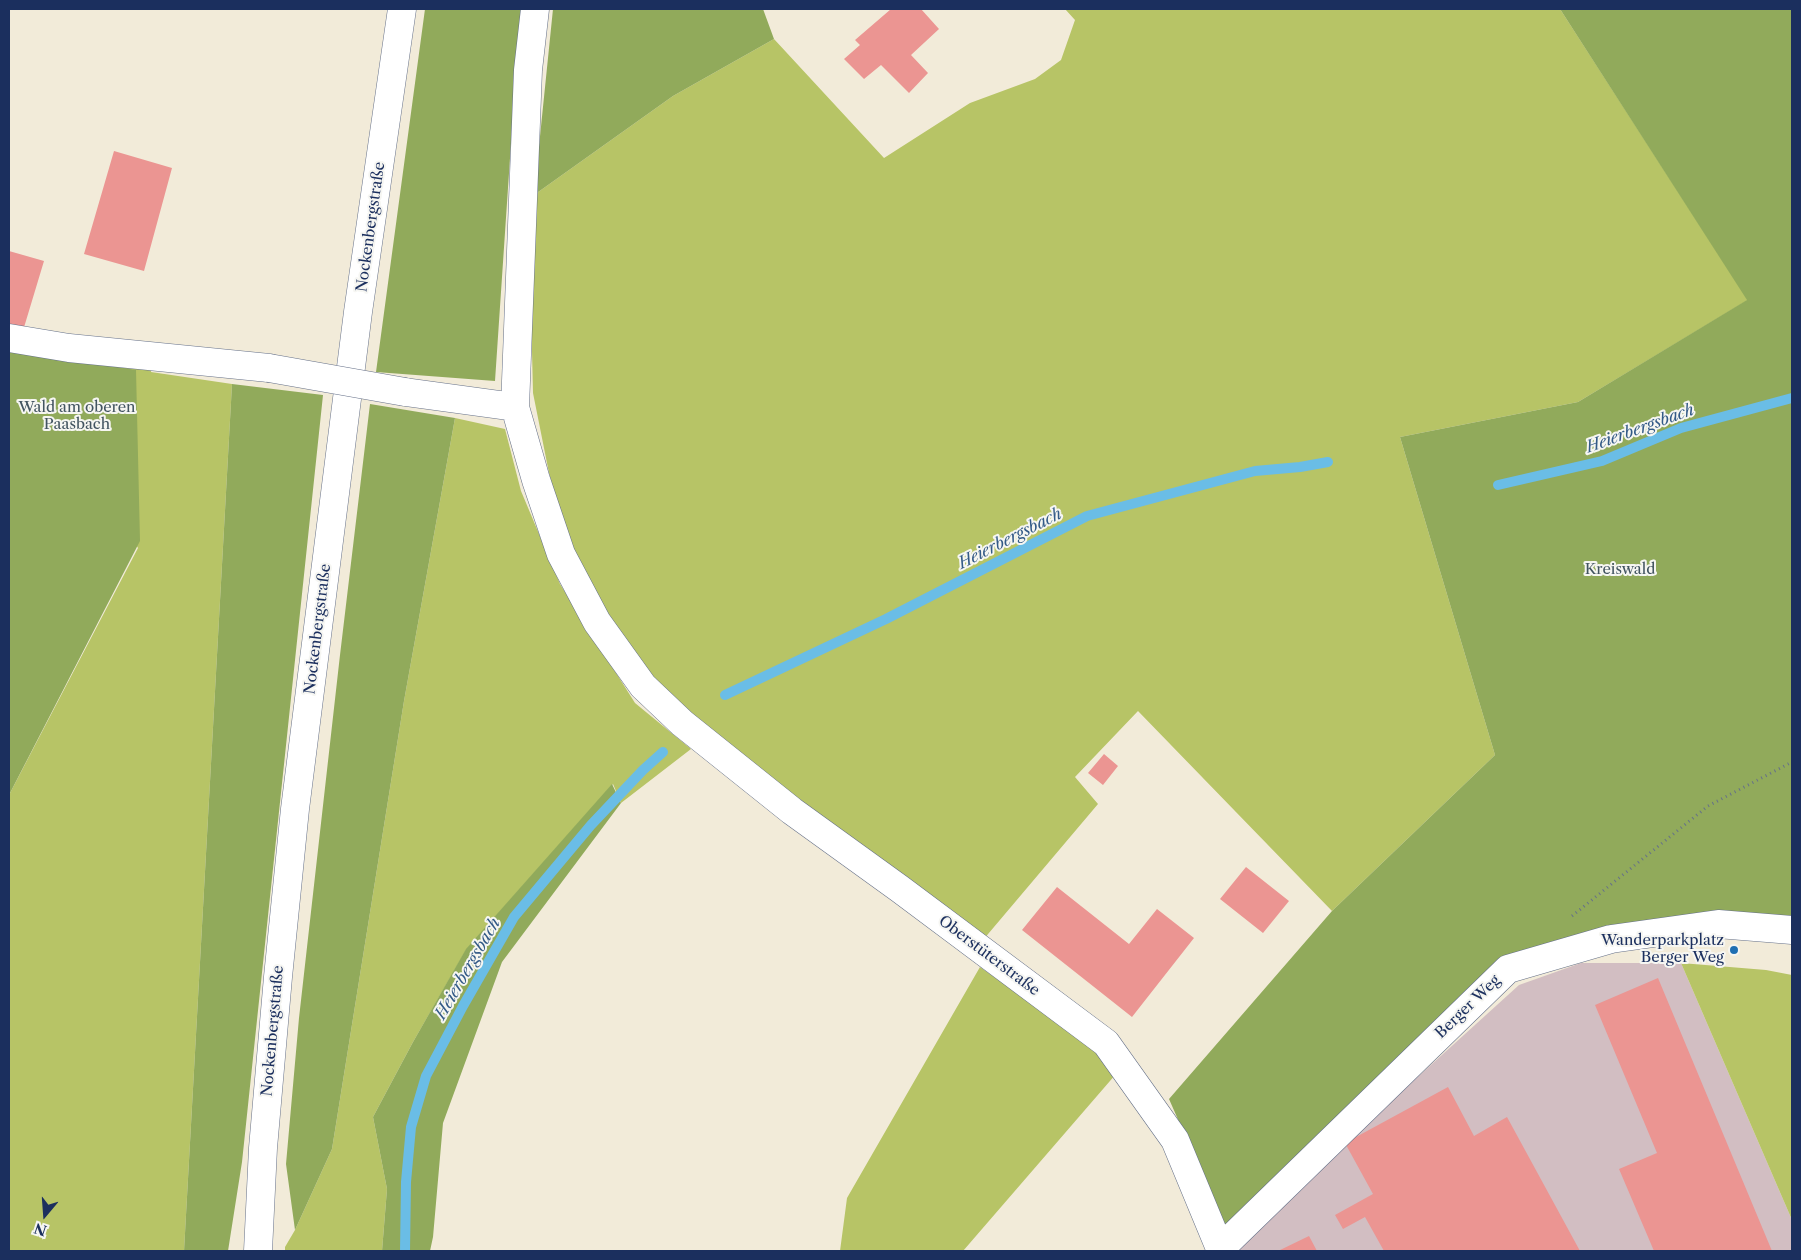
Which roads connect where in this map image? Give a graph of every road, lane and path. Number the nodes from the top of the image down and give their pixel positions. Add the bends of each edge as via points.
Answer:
1 (402, 9) edge
2 (535, 9) edge
3 (9, 338) edge
4 (515, 407) junction
5 (1792, 762) edge
6 (1569, 918) dead end
7 (1792, 930) edge
8 (1220, 1250) edge
9 (258, 1251) edge

1 - 9 street, Nockenbergstraße via 358,312 295,809 263,1148
2 - 4 street via 528,70
3 - 4 street, bridge via 69,348 270,368
4 - 8 street, Oberstüterstraße via 561,554 597,622 643,686 682,723 792,811 1106,1043 1175,1140
5 - 6 path via 1708,806
7 - 8 street, Berger Weg via 1718,924 1611,939 1508,968

